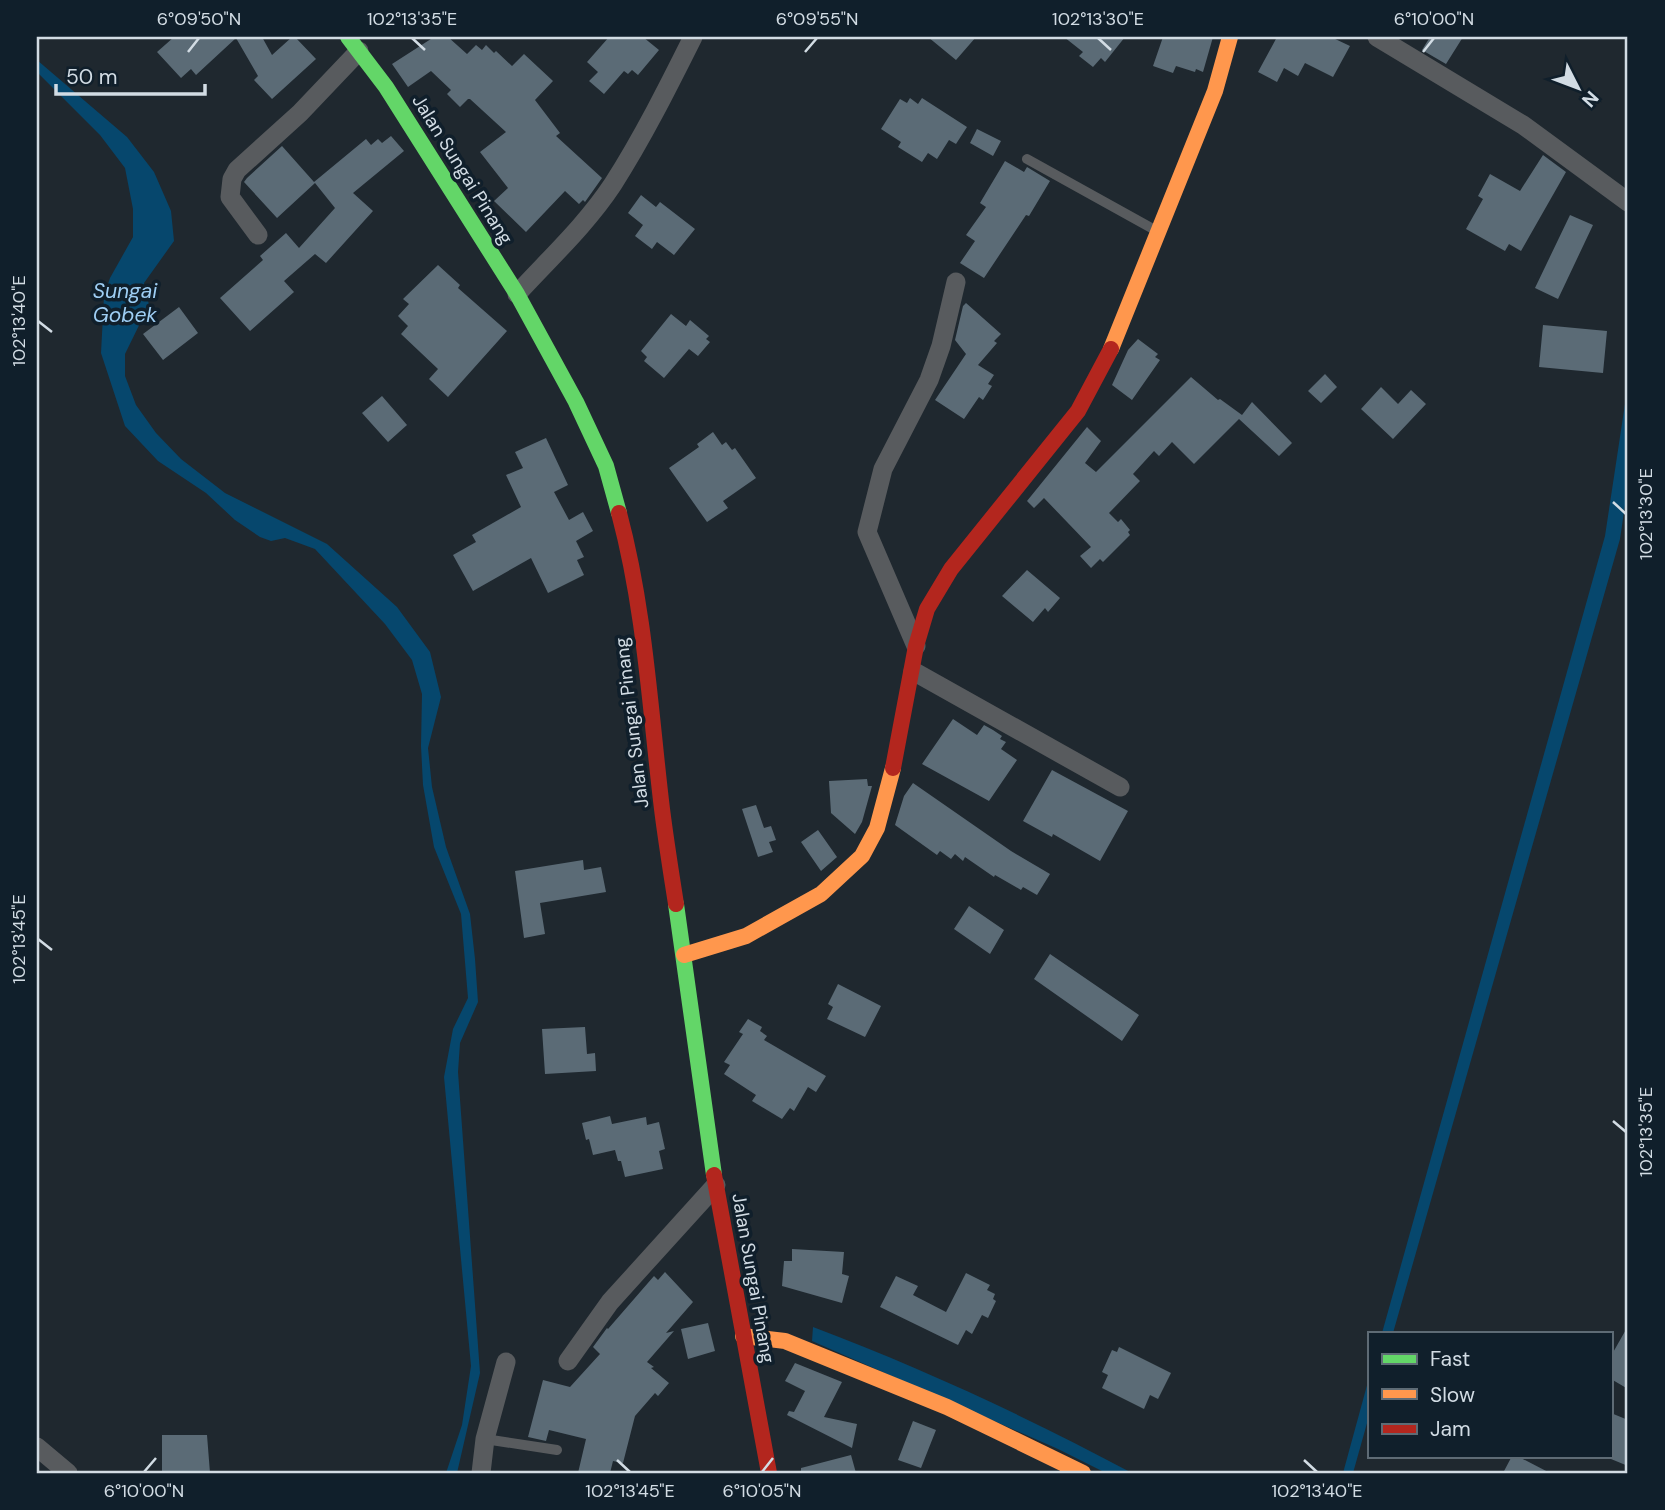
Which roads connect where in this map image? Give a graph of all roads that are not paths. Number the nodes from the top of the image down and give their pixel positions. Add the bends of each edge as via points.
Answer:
1 (693, 37) edge
2 (1230, 37) edge
3 (1377, 37) edge
4 (353, 44) edge
5 (1027, 159) dead end
6 (1628, 202) edge
7 (1160, 233) junction
8 (258, 235) dead end
9 (956, 282) dead end
10 (517, 294) junction
11 (916, 646) junction
12 (913, 671) junction
13 (1120, 787) dead end
14 (684, 955) junction
15 (716, 1185) junction
16 (743, 1336) junction
17 (568, 1361) dead end
18 (506, 1362) dead end
19 (485, 1439) junction
20 (37, 1447) edge
21 (557, 1450) dead end
22 (68, 1473) edge
23 (481, 1473) edge
24 (769, 1473) edge
25 (1083, 1473) edge

1 - 10 street via 612,185
2 - 7 street via 1215,91
3 - 6 street via 1523,125
4 - 8 street via 300,113 245,161 232,179 230,197
4 - 10 street, Jalan Sungai Pinang via 386,87
5 - 7 lane
7 - 11 street via 1091,389 944,580 927,609
9 - 11 street via 933,369 883,468 867,532
10 - 14 street, Jalan Sungai Pinang via 606,466 632,563
11 - 12 street
12 - 13 street
12 - 14 street via 891,781 877,828 862,856 821,894 791,912 746,936
14 - 15 street, Jalan Sungai Pinang
15 - 16 street, Jalan Sungai Pinang
15 - 17 street via 610,1303
16 - 24 street, Jalan Sungai Pinang
16 - 25 street via 785,1341 947,1407
18 - 19 street
19 - 21 lane
19 - 23 street
20 - 22 street

